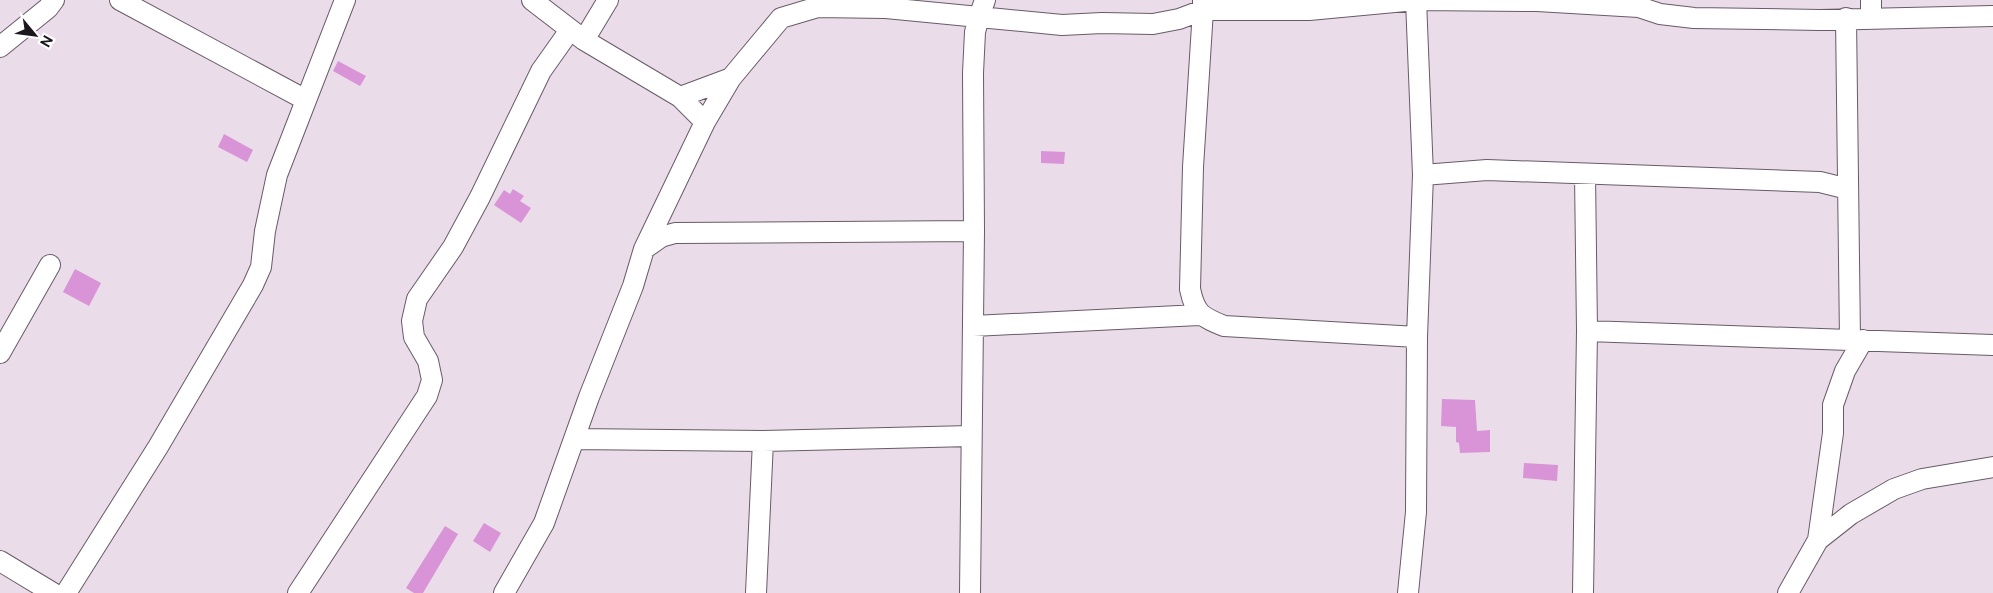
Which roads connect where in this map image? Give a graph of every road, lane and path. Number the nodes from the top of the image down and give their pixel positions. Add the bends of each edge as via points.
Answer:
1 (54, 0) edge
2 (120, 0) edge
3 (345, 0) edge
4 (532, 0) edge
5 (608, 0) edge
6 (1416, 0) edge
7 (1537, 0) edge
8 (815, 4) edge
9 (1638, 4) edge
10 (1203, 5) edge
11 (982, 8) edge
12 (1871, 10) edge
13 (1993, 16) edge
14 (1846, 18) junction
15 (577, 35) junction
16 (0, 47) edge
17 (731, 78) junction
18 (680, 98) junction
19 (306, 100) junction
20 (705, 122) junction
21 (1585, 174) junction
22 (1423, 175) junction
23 (1848, 189) junction
24 (661, 212) junction
25 (974, 231) junction
26 (675, 233) junction
27 (644, 249) junction
28 (50, 265) dead end
29 (1199, 314) junction
30 (972, 326) junction
31 (1587, 330) junction
32 (1418, 337) junction
33 (1856, 340) junction
34 (1993, 345) edge
35 (0, 353) edge
36 (972, 436) junction
37 (574, 439) junction
38 (763, 441) junction
39 (1993, 467) edge
40 (1818, 540) junction
41 (0, 562) edge
42 (53, 593) edge
43 (66, 593) edge
44 (298, 593) edge
45 (504, 593) edge
46 (756, 593) edge
47 (970, 593) edge
48 (1408, 593) edge
49 (1583, 593) edge
50 (1788, 593) edge

1 - 16 street
2 - 19 street
3 - 19 street
4 - 15 street
5 - 15 street
6 - 7 street
6 - 10 street via 1309,10
6 - 22 street
7 - 9 street
8 - 11 street
8 - 17 street via 781,18
9 - 14 street via 1660,14 1694,18
10 - 11 street via 1179,19 1153,24 1062,25
10 - 29 street via 1193,167 1190,289
11 - 25 street via 975,32 973,73
12 - 13 street
12 - 14 street
14 - 23 street
15 - 18 street
15 - 44 street via 541,71 453,247 417,298 412,321 414,337 428,361 432,380 427,396
17 - 18 street
17 - 20 street
18 - 20 street
19 - 43 street via 277,175 261,267 253,285 158,447
20 - 24 street
21 - 22 street via 1487,170
21 - 23 street via 1820,182
21 - 31 street
22 - 32 street
23 - 33 street
24 - 26 street
24 - 27 street
25 - 26 street
25 - 30 street
26 - 27 street via 661,237
27 - 37 street
28 - 35 street
29 - 30 street
29 - 32 street via 1224,326
30 - 36 street
31 - 33 street
31 - 49 street
32 - 48 street via 1416,512
33 - 34 street
33 - 40 street via 1833,405 1833,433
36 - 38 street
36 - 47 street
37 - 38 street
37 - 45 street via 544,524
38 - 46 street
39 - 40 street via 1922,479 1894,489 1852,514
40 - 50 street
41 - 42 street

